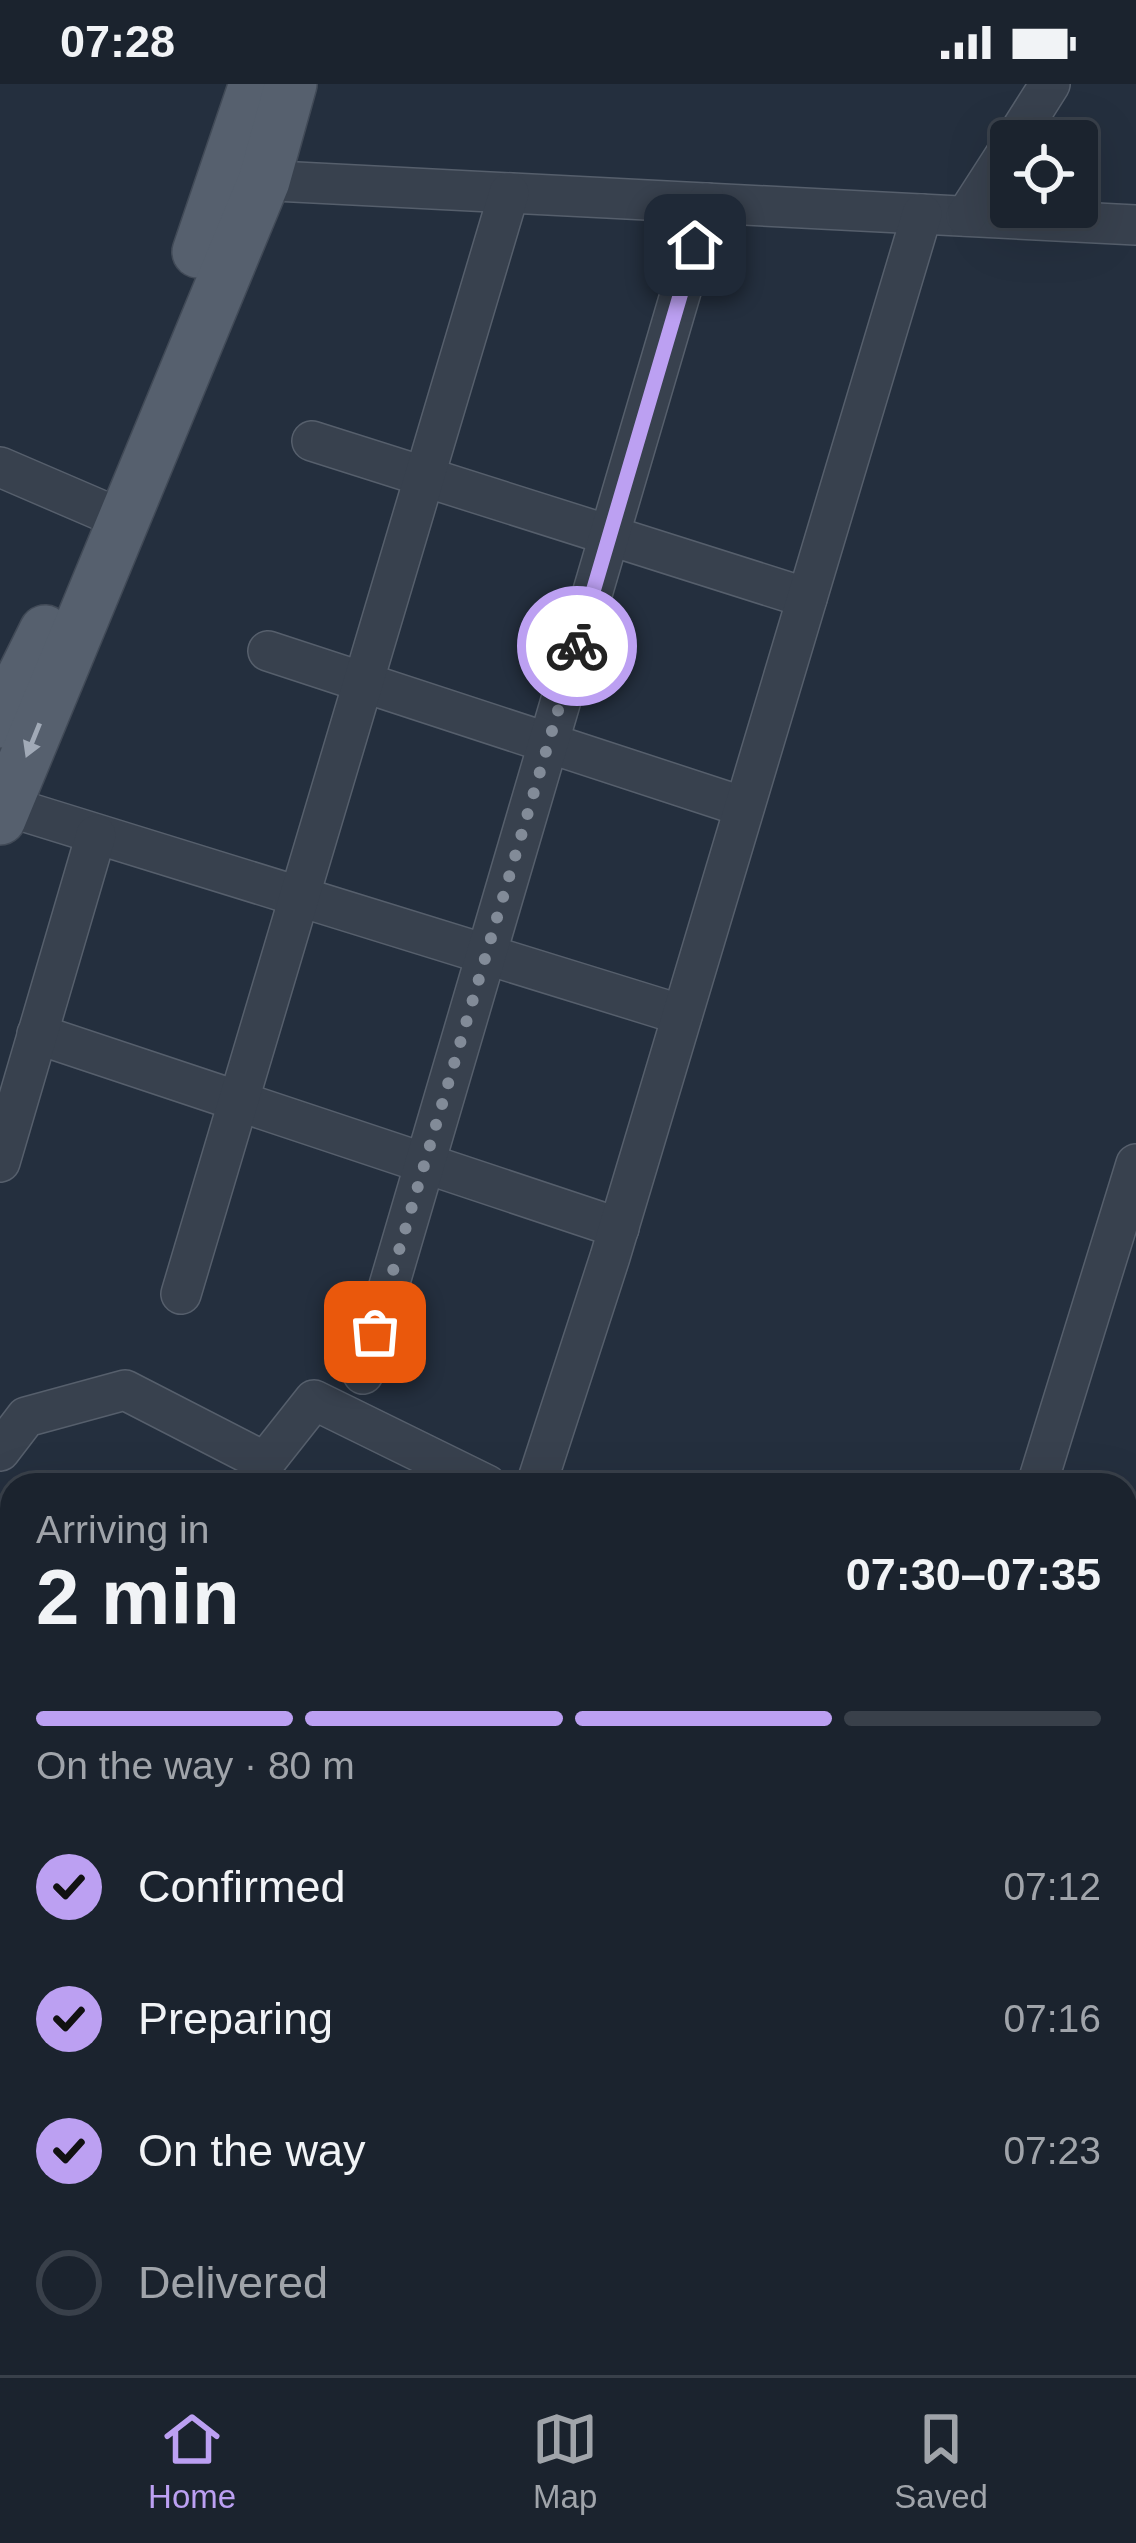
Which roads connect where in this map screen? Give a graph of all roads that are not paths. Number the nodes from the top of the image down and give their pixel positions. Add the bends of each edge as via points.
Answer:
1 (255, 84) edge
2 (291, 84) edge
3 (1050, 84) edge
4 (1027, 120) edge
5 (990, 178) edge
6 (245, 180) junction
7 (508, 193) junction
8 (707, 203) junction
9 (922, 214) junction
10 (966, 216) junction
11 (1136, 225) edge
12 (313, 442) dead end
13 (0, 467) edge
14 (424, 476) junction
15 (100, 510) junction
16 (609, 535) junction
17 (807, 598) junction
18 (268, 651) dead end
19 (363, 682) junction
20 (0, 722) edge
21 (548, 743) junction
22 (744, 807) junction
23 (2, 810) edge
24 (96, 835) junction
25 (299, 897) junction
26 (486, 955) junction
27 (682, 1015) junction
28 (37, 1034) junction
29 (238, 1101) junction
30 (0, 1162) edge
31 (424, 1163) junction
32 (1136, 1164) edge
33 (619, 1228) junction
34 (181, 1294) dead end
35 (363, 1374) dead end
36 (0, 1451) edge
37 (463, 1473) edge
38 (540, 1473) edge
39 (1041, 1473) edge

1 - 6 main road
2 - 6 main road
3 - 4 street
5 - 10 street
6 - 7 street
6 - 15 main road
6 -> 23 main road
7 - 8 street
7 - 14 street
8 - 9 street
8 - 16 street
9 - 10 street
9 - 17 street
10 - 11 street
12 - 14 street
13 - 15 street
14 - 16 street
14 - 19 street
15 - 20 main road
16 - 17 street
16 - 21 street
17 - 22 street
18 - 19 street
19 - 21 street
19 - 25 street
21 - 22 street
21 - 26 street
22 - 27 street
23 - 24 street
24 - 25 street
24 - 28 street
25 - 26 street
25 - 29 street
26 - 27 street
26 - 31 street
27 - 33 street
28 - 29 street
28 - 30 street
29 - 31 street
29 - 34 street
31 - 33 street
31 - 35 street
32 - 39 street
33 - 38 street
36 - 37 street via 26,1417 125,1390 265,1462 314,1400

